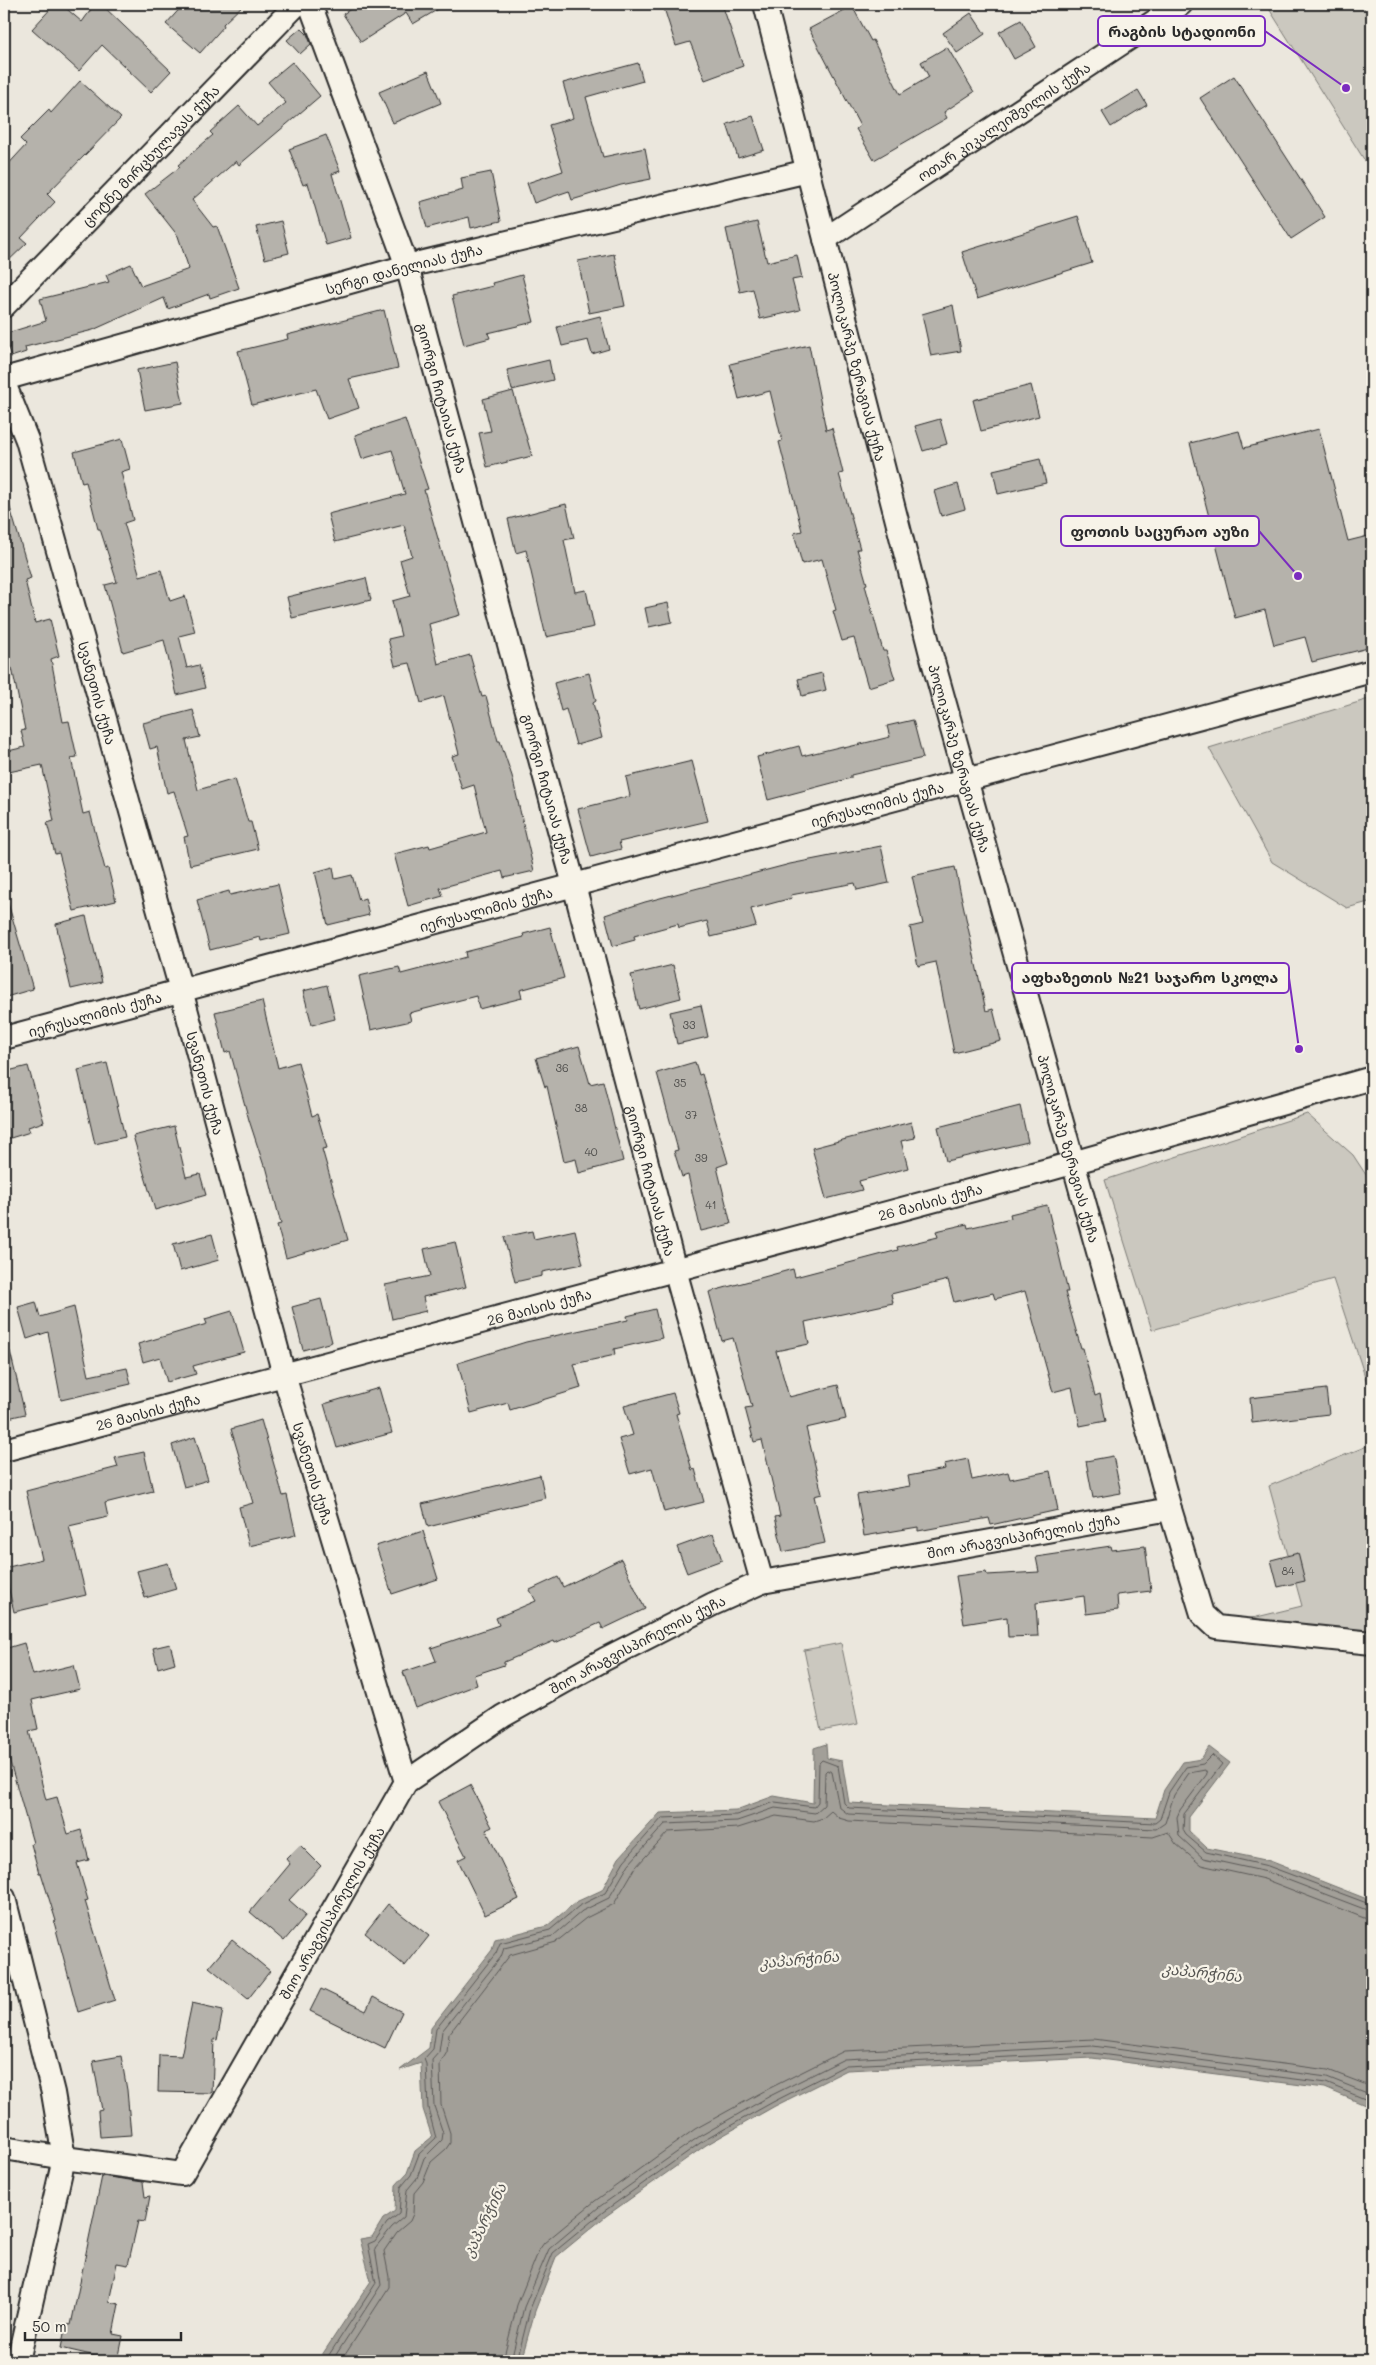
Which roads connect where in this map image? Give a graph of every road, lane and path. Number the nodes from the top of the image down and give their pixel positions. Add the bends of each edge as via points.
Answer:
1 (297, 4) edge
2 (310, 4) edge
3 (765, 4) edge
4 (1181, 4) edge
5 (808, 171) junction
6 (825, 239) junction
7 (407, 266) junction
8 (4, 306) edge
9 (4, 379) edge
10 (4, 383) edge
11 (1372, 671) edge
12 (966, 779) junction
13 (574, 885) junction
14 (181, 990) junction
15 (4, 1038) edge
16 (1372, 1078) edge
17 (1073, 1163) junction
18 (675, 1270) junction
19 (284, 1375) junction
20 (4, 1450) edge
21 (1170, 1509) junction
22 (762, 1582) junction
23 (1372, 1642) edge
24 (406, 1782) junction
25 (4, 1898) edge
26 (4, 2148) edge
27 (64, 2158) junction
28 (18, 2361) edge

1 - 8 street, ცოტნე მირცხულავას ქუჩა
2 - 7 street, გიორგი ჩიტაიას ქუჩა
3 - 5 street, პოლიკარპე ზერაგიას ქუჩა
4 - 6 street, ოთარ კიკალეიშვილის ქუჩა
5 - 6 street, პოლიკარპე ზერაგიას ქუჩა
5 - 7 street, სერგი დანელიას ქუჩა
6 - 12 street, პოლიკარპე ზერაგიას ქუჩა
7 - 9 street, სერგი დანელიას ქუჩა
7 - 13 street, გიორგი ჩიტაიას ქუჩა
10 - 14 street, სვანეთის ქუჩა via 27,440
11 - 12 street, იერუსალიმის ქუჩა
12 - 13 street, იერუსალიმის ქუჩა
12 - 17 street, პოლიკარპე ზერაგიას ქუჩა
13 - 14 street, იერუსალიმის ქუჩა
13 - 18 street, გიორგი ჩიტაიას ქუჩა
14 - 15 street, იერუსალიმის ქუჩა
14 - 19 street, სვანეთის ქუჩა
16 - 17 street, 26 მაისის ქუჩა
17 - 18 street, 26 მაისის ქუჩა
17 - 21 street, პოლიკარპე ზერაგიას ქუჩა
18 - 19 street, 26 მაისის ქუჩა
18 - 22 street, გიორგი ჩიტაიას ქუჩა
19 - 20 street, 26 მაისის ქუჩა
19 - 24 street, სვანეთის ქუჩა
21 - 22 street, შიო არაგვისპირელის ქუჩა
21 - 23 street via 1202,1614 1216,1627
22 - 24 street, შიო არაგვისპირელის ქუჩა via 713,1604 503,1716
24 - 27 street, შიო არაგვისპირელის ქუჩა via 182,2174
25 - 27 street via 53,2093
26 - 27 street
27 - 28 street

